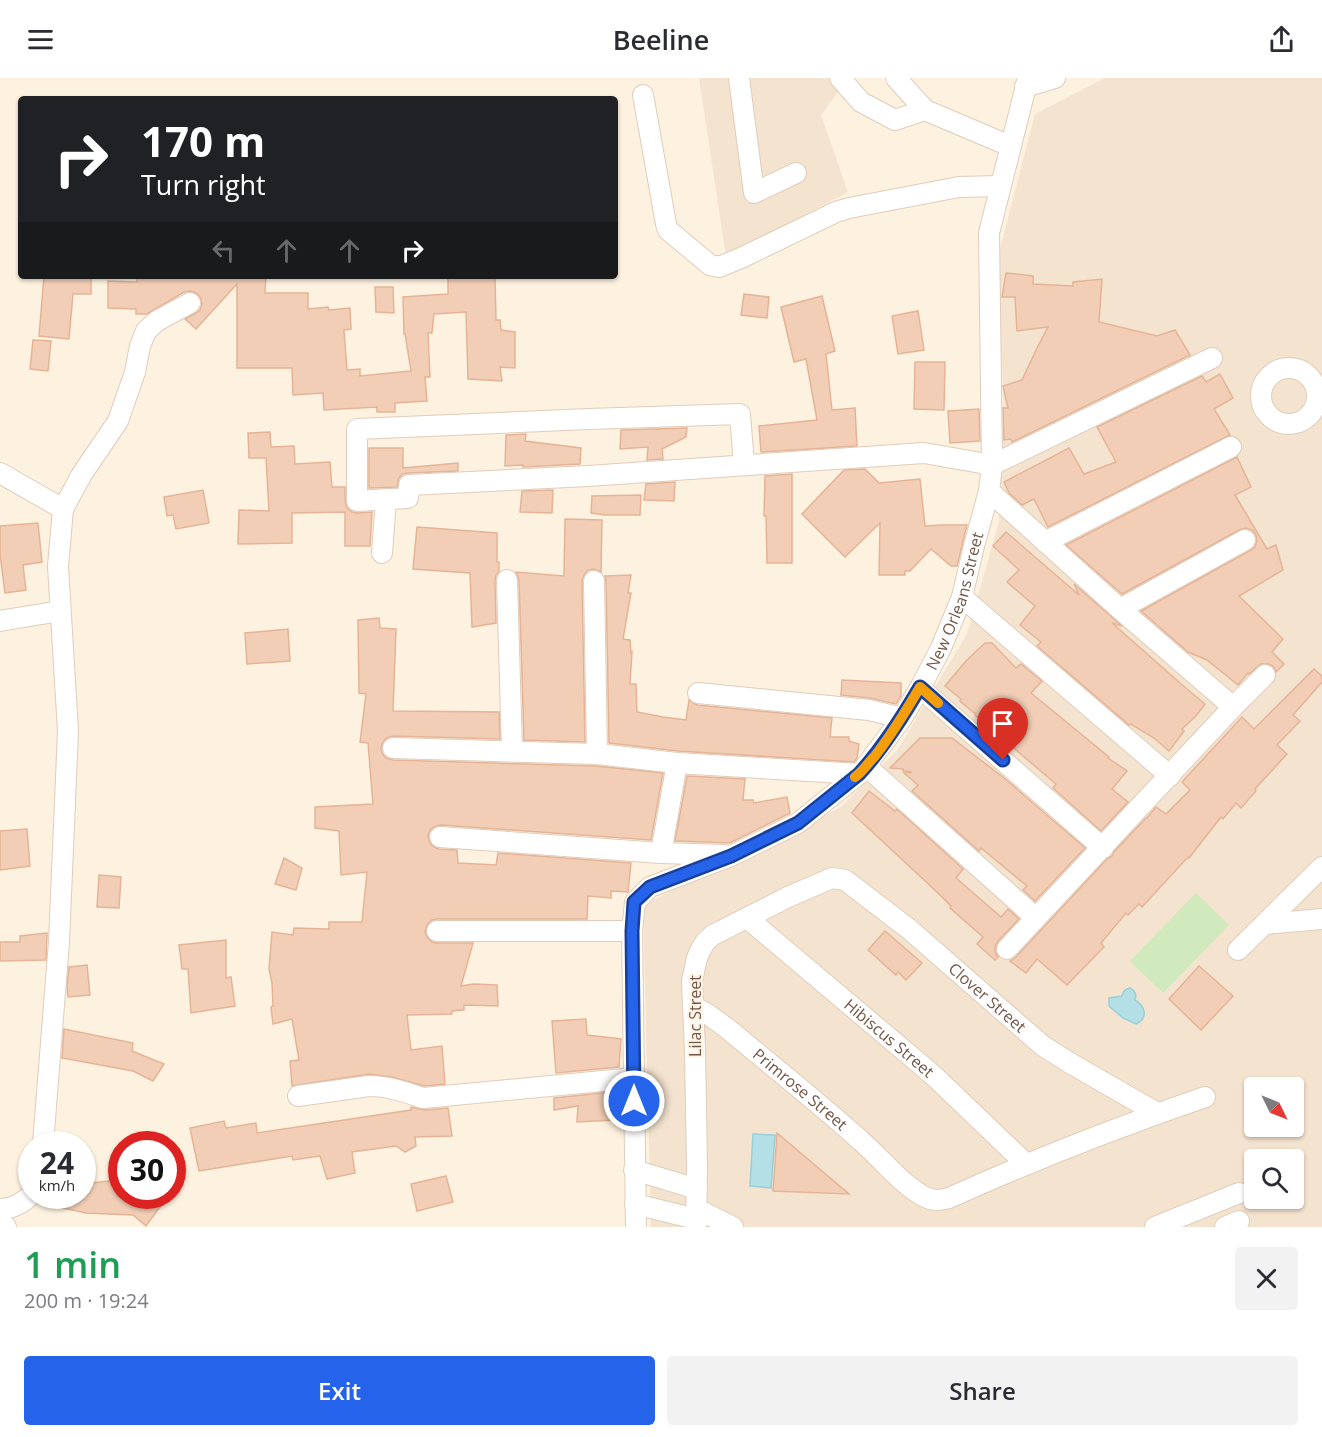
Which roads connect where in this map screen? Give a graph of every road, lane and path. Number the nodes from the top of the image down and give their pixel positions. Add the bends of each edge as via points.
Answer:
1 (739, 78) edge
2 (840, 78) edge
3 (896, 78) edge
4 (1055, 78) edge
5 (1026, 82) edge
6 (644, 96) dead end
7 (925, 110) junction
8 (1010, 146) junction
9 (796, 173) dead end
10 (1000, 186) junction
11 (190, 303) dead end
12 (1212, 358) dead end
13 (1231, 447) dead end
14 (744, 465) junction
15 (992, 465) junction
16 (0, 473) edge
17 (989, 491) junction
18 (386, 500) junction
19 (63, 509) junction
20 (1245, 540) dead end
21 (1045, 542) junction
22 (382, 553) dead end
23 (507, 580) dead end
24 (594, 581) dead end
25 (962, 597) junction
26 (1120, 609) junction
27 (60, 610) junction
28 (0, 621) edge
29 (1264, 675) dead end
30 (920, 687) junction
31 (698, 693) dead end
32 (1233, 707) junction
33 (902, 718) junction
34 (393, 748) dead end
35 (512, 751) junction
36 (597, 754) junction
37 (677, 763) junction
38 (862, 770) junction
39 (1170, 776) junction
40 (440, 837) dead end
41 (1103, 848) junction
42 (661, 853) junction
43 (731, 856) junction
44 (1322, 867) edge
45 (826, 880) joint
46 (747, 918) junction
47 (1036, 918) junction
48 (1322, 919) edge
49 (1265, 924) junction
50 (437, 931) dead end
51 (632, 931) junction
52 (1007, 949) dead end
53 (1238, 950) dead end
54 (693, 1006) junction
55 (634, 1078) junction
56 (298, 1096) dead end
57 (1205, 1097) dead end
58 (1156, 1113) junction
59 (45, 1131) edge
60 (1026, 1164) junction
61 (634, 1170) junction
62 (1239, 1193) dead end
63 (18, 1204) edge
64 (635, 1204) junction
65 (0, 1209) edge
66 (697, 1211) edge
67 (0, 1222) edge
68 (6, 1227) edge
69 (636, 1227) edge
70 (733, 1227) edge
71 (1155, 1227) edge

1 - 9 street via 754,193
2 - 7 street via 861,102 896,120
3 - 7 street
4 - 5 street
5 - 8 street, New Orleans Street
6 - 10 street via 668,230 710,265 719,267 741,258 849,208 959,187
7 - 8 street
8 - 10 street, New Orleans Street
10 - 15 street, New Orleans Street via 988,233
11 - 19 street via 146,331 118,421
12 - 15 street
13 - 21 street
14 - 15 street via 924,453
14 - 18 street via 409,485 408,498
14 - 18 street via 740,414 357,429 357,501
15 - 17 street, New Orleans Street
16 - 19 street
17 - 21 street
17 - 25 street, New Orleans Street
18 - 22 street
19 - 27 street via 58,566
20 - 26 street
21 - 26 street
23 - 35 street
24 - 36 street
25 - 30 street, New Orleans Street
25 - 39 street
26 - 32 street
27 - 28 street
27 - 59 street via 68,731 59,942
29 - 32 street
30 - 33 street, New Orleans Street
30 - 41 street
31 - 33 street via 869,710
32 - 39 street
33 - 38 street, New Orleans Street
34 - 35 street
35 - 36 street
36 - 37 street
37 - 38 street
37 - 42 street
38 - 43 street, New Orleans Street via 798,823
38 - 47 street
39 - 41 street
40 - 42 street
41 - 47 street
42 - 43 street
43 - 51 street, New Orleans Street via 650,887 634,902
44 - 49 street
45 - 46 street, Lilac Street
45 - 58 street, Clover Street via 845,880 909,929 1043,1046
46 - 54 street, Lilac Street via 706,941 692,981
46 - 60 street, Hibiscus Street via 933,1075
47 - 52 street
48 - 49 street
49 - 53 street
50 - 51 street
51 - 55 street, New Orleans Street
54 - 60 street, Primrose Street via 728,1029 920,1195 941,1200
54 - 66 street, Lilac Street
55 - 56 street via 423,1098 379,1086
55 - 61 street, New Orleans Street
57 - 58 street, Primrose Street
58 - 60 street, Primrose Street
61 - 64 street, New Orleans Street
61 - 66 street
62 - 71 street
63 - 65 street
64 - 66 street
64 - 69 street, New Orleans Street
66 - 70 street
67 - 68 street

